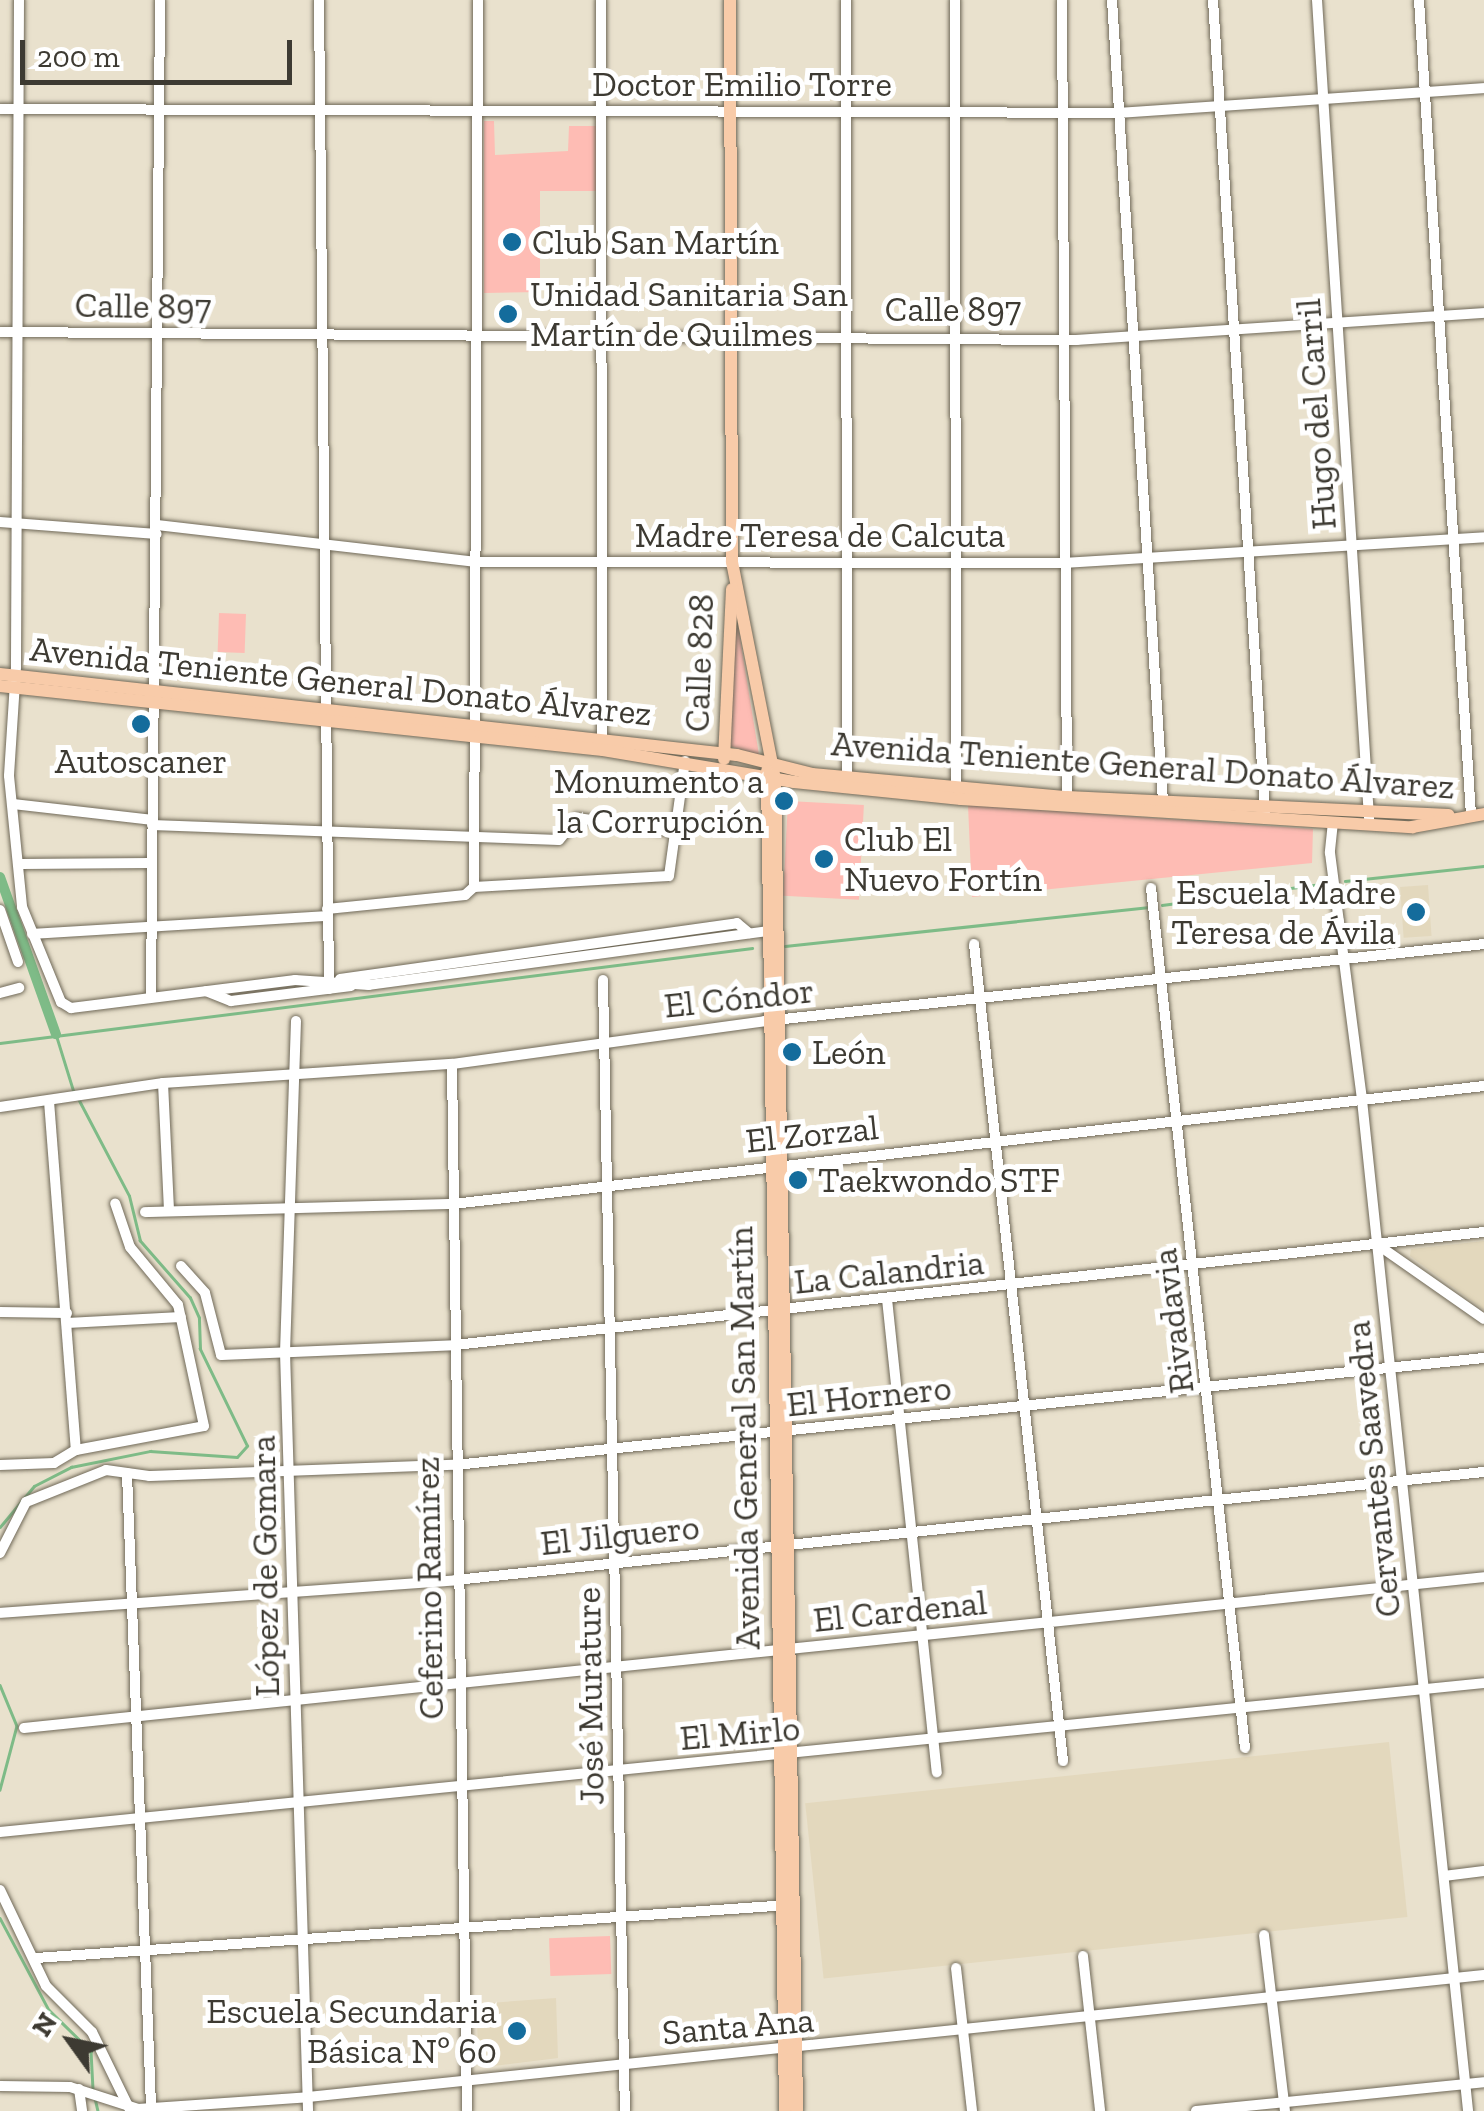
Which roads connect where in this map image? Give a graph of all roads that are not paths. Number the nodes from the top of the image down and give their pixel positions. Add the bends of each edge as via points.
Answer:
1 (19, 0) edge
2 (160, 0) edge
3 (319, 0) edge
4 (478, 0) edge
5 (601, 0) edge
6 (730, 0) edge
7 (846, 0) edge
8 (955, 0) edge
9 (1062, 0) edge
10 (1112, 0) edge
11 (1214, 0) edge
12 (1317, 0) edge
13 (1420, 0) edge
14 (1484, 88) edge
15 (1426, 92) junction
16 (1322, 98) junction
17 (1221, 104) junction
18 (0, 109) edge
19 (19, 109) junction
20 (956, 110) junction
21 (730, 111) junction
22 (162, 112) junction
23 (601, 112) junction
24 (1062, 112) junction
25 (478, 113) junction
26 (846, 113) junction
27 (1119, 114) junction
28 (320, 115) junction
29 (1484, 312) edge
30 (1440, 316) junction
31 (1337, 322) junction
32 (1235, 328) junction
33 (0, 332) edge
34 (18, 332) junction
35 (160, 333) junction
36 (732, 336) junction
37 (846, 336) junction
38 (1133, 336) junction
39 (323, 337) junction
40 (956, 337) junction
41 (479, 338) junction
42 (602, 338) junction
43 (1065, 339) junction
44 (0, 522) edge
45 (17, 523) junction
46 (157, 530) junction
47 (1484, 537) edge
48 (1454, 539) junction
49 (326, 544) junction
50 (1352, 544) junction
51 (1249, 553) junction
52 (1146, 558) junction
53 (478, 562) junction
54 (603, 562) junction
55 (732, 562) junction
56 (848, 562) junction
57 (956, 562) junction
58 (1064, 563) junction
59 (0, 674) edge
60 (9, 683) edge
61 (157, 697) junction
62 (326, 715) junction
63 (478, 732) junction
64 (602, 740) junction
65 (724, 760) junction
66 (686, 761) junction
67 (770, 773) junction
68 (847, 777) junction
69 (956, 787) junction
70 (1066, 802) junction
71 (1163, 802) junction
72 (13, 804) junction
73 (1265, 812) junction
74 (1478, 815) edge
75 (1369, 819) junction
76 (1333, 822) junction
77 (152, 823) junction
78 (677, 832) junction
79 (324, 833) junction
80 (477, 836) junction
81 (150, 863) junction
82 (20, 864) junction
83 (474, 887) junction
84 (1151, 888) dead end
85 (0, 910) edge
86 (327, 912) junction
87 (149, 927) junction
88 (763, 931) junction
89 (32, 934) junction
90 (670, 934) junction
91 (974, 944) dead end
92 (1484, 944) edge
93 (575, 946) junction
94 (678, 946) junction
95 (575, 960) junction
96 (1345, 960) junction
97 (18, 962) dead end
98 (603, 980) dead end
99 (1163, 980) junction
100 (332, 982) junction
101 (20, 988) dead end
102 (0, 992) edge
103 (151, 996) junction
104 (980, 1000) junction
105 (296, 1021) dead end
106 (771, 1021) junction
107 (606, 1040) junction
108 (452, 1064) junction
109 (294, 1074) junction
110 (163, 1083) junction
111 (1484, 1086) edge
112 (54, 1100) junction
113 (1362, 1100) junction
114 (0, 1107) edge
115 (1178, 1120) junction
116 (996, 1142) junction
117 (774, 1166) junction
118 (610, 1184) junction
119 (115, 1203) dead end
120 (453, 1204) junction
121 (290, 1209) junction
122 (169, 1210) junction
123 (145, 1212) dead end
124 (1484, 1232) edge
125 (1377, 1244) junction
126 (182, 1266) dead end
127 (1194, 1266) junction
128 (1012, 1286) junction
129 (888, 1299) junction
130 (777, 1311) junction
131 (0, 1312) edge
132 (181, 1317) junction
133 (67, 1318) junction
134 (1484, 1319) edge
135 (614, 1328) junction
136 (455, 1345) junction
137 (286, 1352) junction
138 (1484, 1358) edge
139 (1389, 1368) junction
140 (1209, 1388) junction
141 (1027, 1407) junction
142 (899, 1421) junction
143 (779, 1433) junction
144 (614, 1449) junction
145 (76, 1450) junction
146 (455, 1465) junction
147 (0, 1466) edge
148 (291, 1466) junction
149 (1484, 1472) edge
150 (127, 1473) junction
151 (1404, 1481) junction
152 (1221, 1499) junction
153 (1037, 1518) junction
154 (911, 1532) junction
155 (781, 1545) junction
156 (0, 1553) edge
157 (614, 1562) junction
158 (1484, 1577) edge
159 (456, 1580) junction
160 (1414, 1585) junction
161 (292, 1595) junction
162 (1231, 1604) junction
163 (130, 1605) junction
164 (0, 1614) edge
165 (1048, 1624) junction
166 (922, 1636) junction
167 (783, 1650) junction
168 (618, 1667) junction
169 (1484, 1683) edge
170 (458, 1686) junction
171 (1424, 1689) junction
172 (295, 1700) junction
173 (1242, 1706) junction
174 (136, 1716) junction
175 (24, 1728) dead end
176 (1058, 1728) junction
177 (933, 1742) junction
178 (1245, 1748) dead end
179 (786, 1755) junction
180 (1063, 1762) dead end
181 (619, 1772) junction
182 (937, 1772) dead end
183 (458, 1788) junction
184 (299, 1803) junction
185 (140, 1817) junction
186 (0, 1831) edge
187 (1484, 1871) edge
188 (1444, 1876) junction
189 (0, 1890) edge
190 (788, 1906) junction
191 (622, 1919) junction
192 (464, 1932) junction
193 (1264, 1936) dead end
194 (302, 1944) junction
195 (146, 1952) junction
196 (1082, 1956) dead end
197 (36, 1958) junction
198 (956, 1968) dead end
199 (1484, 1975) edge
200 (1454, 1978) junction
201 (1271, 1998) junction
202 (1089, 2017) junction
203 (962, 2030) junction
204 (789, 2049) junction
205 (624, 2064) junction
206 (467, 2081) junction
207 (1484, 2082) edge
208 (1466, 2084) junction
209 (0, 2086) edge
210 (81, 2090) junction
211 (308, 2097) junction
212 (1285, 2106) edge
213 (151, 2108) junction
214 (124, 2109) edge
215 (82, 2111) edge
216 (308, 2111) edge
217 (467, 2111) edge
218 (625, 2111) edge
219 (785, 2111) edge
220 (797, 2111) edge
221 (972, 2111) edge
222 (1100, 2111) edge
223 (1196, 2111) edge
224 (1468, 2111) edge

1 - 19 street
2 - 22 street
3 - 28 street
4 - 25 street
5 - 23 street
6 - 21 main road, Avenida General San Martín
7 - 26 street
8 - 20 street
9 - 24 street
10 - 27 street
11 - 17 street
12 - 16 street, Hugo del Carril
13 - 15 street
14 - 15 street, Doctor Emilio Torre
15 - 16 street, Doctor Emilio Torre
15 - 30 street
16 - 17 street, Doctor Emilio Torre
16 - 31 street, Hugo del Carril
17 - 27 street, Doctor Emilio Torre
17 - 32 street
18 - 19 street, Doctor Emilio Torre
19 - 22 street, Doctor Emilio Torre
19 - 34 street
20 - 24 street, Doctor Emilio Torre
20 - 26 street, Doctor Emilio Torre
20 - 40 street
21 - 23 street, Doctor Emilio Torre
21 - 26 street, Doctor Emilio Torre
21 - 36 main road, Avenida General San Martín
22 - 28 street, Doctor Emilio Torre
22 - 35 street
23 - 25 street, Doctor Emilio Torre
23 - 42 street
24 - 27 street, Doctor Emilio Torre
24 - 43 street
25 - 28 street, Doctor Emilio Torre
25 - 41 street
26 - 37 street
27 - 38 street
28 - 39 street
29 - 30 street, Calle 897
30 - 31 street, Calle 897
30 - 48 street
31 - 32 street, Calle 897
31 - 50 street, Hugo del Carril
32 - 38 street, Calle 897
32 - 51 street
33 - 34 street, Calle 897
34 - 35 street, Calle 897
34 - 45 street
35 - 39 street, Calle 897
35 - 46 street
36 - 37 street, Calle 897
36 - 42 street, Calle 897
36 - 55 main road, Avenida General San Martín
37 - 40 street, Calle 897
37 - 56 street
38 - 43 street, Calle 897
38 - 52 street
39 - 41 street, Calle 897
39 - 49 street
40 - 43 street, Calle 897
40 - 57 street
41 - 42 street, Calle 897
41 - 53 street
42 - 54 street
43 - 58 street
44 - 45 street, Madre Teresa de Calcuta
45 - 46 street, Madre Teresa de Calcuta
45 - 60 street
46 - 49 street, Madre Teresa de Calcuta
46 - 61 street
47 - 48 street, Madre Teresa de Calcuta
48 - 50 street, Madre Teresa de Calcuta
48 - 74 street
49 - 53 street, Madre Teresa de Calcuta
49 - 62 street
50 - 51 street, Madre Teresa de Calcuta
50 - 75 street, Hugo del Carril
51 - 52 street, Madre Teresa de Calcuta
51 - 73 street
52 - 58 street, Madre Teresa de Calcuta
52 - 71 street
53 - 54 street, Madre Teresa de Calcuta
53 - 63 street
54 - 55 street, Madre Teresa de Calcuta
54 - 64 street
55 - 56 street, Madre Teresa de Calcuta
55 - 65 main road, Calle 828
55 - 67 main road, Avenida General San Martín
56 - 57 street, Madre Teresa de Calcuta
56 - 68 street
57 - 58 street, Madre Teresa de Calcuta
57 - 69 street
58 - 70 street
59 - 60 main road, Avenida Teniente General Donato Álvarez
60 - 61 main road, Avenida Teniente General Donato Álvarez
60 - 72 street
61 - 62 main road, Avenida Teniente General Donato Álvarez
61 - 77 street
62 - 63 main road, Avenida Teniente General Donato Álvarez
62 - 79 street
63 - 64 main road, Avenida Teniente General Donato Álvarez
63 - 66 main road, Avenida Teniente General Donato Álvarez
63 - 80 street
64 - 65 main road, Avenida Teniente General Donato Álvarez
65 - 66 main road, Avenida Teniente General Donato Álvarez
65 - 67 main road, Avenida Teniente General Donato Álvarez
66 - 78 street
67 - 68 main road, Avenida Teniente General Donato Álvarez
67 - 70 main road, Avenida Teniente General Donato Álvarez
67 - 88 main road, Avenida General San Martín
68 - 69 main road, Avenida Teniente General Donato Álvarez
69 - 70 main road, Avenida Teniente General Donato Álvarez
70 - 71 main road, Avenida Teniente General Donato Álvarez
70 - 73 main road, Avenida Teniente General Donato Álvarez
71 - 73 main road, Avenida Teniente General Donato Álvarez
72 - 77 street
72 - 82 street
73 - 75 main road, Avenida Teniente General Donato Álvarez
73 - 76 main road, Avenida Teniente General Donato Álvarez
74 - 75 main road, Avenida Teniente General Donato Álvarez
75 - 76 main road, Avenida Teniente General Donato Álvarez
76 - 96 street, Cervantes Saavedra via 1330,852
77 - 79 street
77 - 81 street
78 - 80 street via 577,818 559,840
78 - 83 street via 671,874
79 - 80 street
79 - 86 street
80 - 83 street
81 - 82 street
81 - 87 street
82 - 89 street via 22,907
83 - 86 street via 465,895
84 - 99 street, Rivadavia
85 - 97 street
86 - 87 street
86 - 100 street
87 - 89 street
87 - 103 street
88 - 90 street via 737,923
88 - 94 street
88 - 106 main road, Avenida General San Martín
89 - 103 street via 61,1002 71,1008
90 - 93 street
90 - 94 street
91 - 104 street
92 - 96 street, El Cóndor
93 - 95 street
93 - 100 street
94 - 95 street
95 - 100 street
96 - 99 street, El Cóndor
96 - 113 street, Cervantes Saavedra
98 - 107 street, José Murature
99 - 104 street, El Cóndor
99 - 115 street, Rivadavia
100 - 103 street via 230,1001 206,991
101 - 102 street
104 - 106 street, El Cóndor
104 - 116 street
105 - 109 street, López de Gomara
106 - 107 street, El Cóndor
106 - 117 main road, Avenida General San Martín
107 - 108 street, El Cóndor
107 - 118 street, José Murature
108 - 109 street, El Cóndor
108 - 120 street, Ceferino Ramírez
109 - 110 street, El Cóndor
109 - 121 street, López de Gomara
110 - 112 street, El Cóndor
110 - 122 street
111 - 113 street, El Zorzal
112 - 114 street, El Cóndor
112 - 133 street
113 - 115 street, El Zorzal
113 - 125 street, Cervantes Saavedra
115 - 116 street, El Zorzal
115 - 127 street, Rivadavia
116 - 117 street, El Zorzal
116 - 128 street
117 - 118 street, El Zorzal
117 - 130 main road, Avenida General San Martín
118 - 120 street, El Zorzal
118 - 135 street, José Murature
119 - 132 street via 124,1236 170,1292
120 - 121 street, El Zorzal
120 - 136 street, Ceferino Ramírez
121 - 122 street, El Zorzal
121 - 137 street, López de Gomara
122 - 123 street, El Zorzal
124 - 125 street, La Calandria
125 - 127 street, La Calandria
125 - 134 street
125 - 139 street, Cervantes Saavedra
126 - 137 street, La Calandria via 205,1294 218,1353
127 - 128 street, La Calandria
127 - 140 street, Rivadavia
128 - 129 street, La Calandria
128 - 141 street
129 - 130 street, La Calandria
129 - 142 street
130 - 135 street, La Calandria
130 - 143 main road, Avenida General San Martín
131 - 133 street
132 - 133 street
132 - 145 street via 206,1421 196,1430
133 - 145 street
135 - 136 street, La Calandria
135 - 144 street, José Murature
136 - 137 street, La Calandria
136 - 146 street, Ceferino Ramírez
137 - 148 street, López de Gomara
138 - 139 street, El Hornero
139 - 140 street, El Hornero
139 - 151 street, Cervantes Saavedra
140 - 141 street, El Hornero
140 - 152 street, Rivadavia
141 - 142 street, El Hornero
141 - 153 street
142 - 143 street, El Hornero
142 - 154 street
143 - 144 street, El Hornero
143 - 155 main road, Avenida General San Martín
144 - 146 street, El Hornero
144 - 157 street, José Murature
145 - 147 street via 54,1463
146 - 148 street, El Hornero
146 - 159 street, Ceferino Ramírez
148 - 150 street, El Hornero
148 - 161 street, López de Gomara
149 - 151 street, El Jilguero
150 - 156 street, El Hornero via 92,1472 26,1502
150 - 163 street
151 - 152 street, El Jilguero
151 - 160 street, Cervantes Saavedra
152 - 153 street, El Jilguero
152 - 162 street, Rivadavia
153 - 154 street, El Jilguero
153 - 165 street
154 - 155 street, El Jilguero
154 - 166 street
155 - 157 street, El Jilguero
155 - 167 main road, Avenida General San Martín
157 - 159 street, El Jilguero
157 - 168 street, José Murature
158 - 160 street, El Cardenal
159 - 161 street, El Jilguero
159 - 170 street, Ceferino Ramírez
160 - 162 street, El Cardenal
160 - 171 street, Cervantes Saavedra
161 - 163 street, El Jilguero
161 - 172 street, López de Gomara
162 - 165 street, El Cardenal
162 - 173 street, Rivadavia
163 - 164 street, El Jilguero
163 - 174 street
165 - 166 street, El Cardenal
165 - 176 street
166 - 167 street, El Cardenal
166 - 177 street
167 - 168 street, El Cardenal
167 - 179 main road, Avenida General San Martín
168 - 170 street, El Cardenal
168 - 181 street, José Murature
169 - 171 street, El Mirlo
170 - 172 street, El Cardenal
170 - 183 street, Ceferino Ramírez
171 - 173 street, El Mirlo
171 - 188 street, Cervantes Saavedra
172 - 174 street, El Cardenal
172 - 184 street, López de Gomara
173 - 176 street, El Mirlo
173 - 178 street, Rivadavia
174 - 175 street, El Cardenal
174 - 185 street
176 - 177 street, El Mirlo
176 - 180 street
177 - 179 street, El Mirlo
177 - 182 street
179 - 181 street, El Mirlo
179 - 190 main road, Avenida General San Martín
181 - 183 street, El Mirlo
181 - 191 street, José Murature
183 - 184 street, El Mirlo
183 - 192 street, Ceferino Ramírez
184 - 185 street, El Mirlo
184 - 194 street, López de Gomara
185 - 186 street, El Mirlo
185 - 195 street
187 - 188 street
188 - 200 street, Cervantes Saavedra
189 - 197 street
190 - 191 street
190 - 204 main road, Avenida General San Martín
191 - 192 street
191 - 205 street, José Murature
192 - 194 street
192 - 206 street, Ceferino Ramírez
193 - 201 street
194 - 195 street
194 - 211 street, López de Gomara
195 - 197 street
195 - 213 street
196 - 202 street
197 - 214 street via 46,1986 96,2040
198 - 203 street
199 - 200 street, Santa Ana
200 - 201 street, Santa Ana
200 - 208 street, Cervantes Saavedra
201 - 202 street, Santa Ana
201 - 212 street
202 - 203 street, Santa Ana
202 - 222 street
203 - 204 street, Santa Ana
203 - 221 street
204 - 205 street, Santa Ana
204 - 219 main road, Avenida General San Martín
204 - 220 main road, Avenida General San Martín
205 - 206 street, Santa Ana
205 - 218 street, José Murature
206 - 211 street, Santa Ana
206 - 217 street, Ceferino Ramírez
207 - 208 street
208 - 212 street
208 - 224 street, Cervantes Saavedra
209 - 210 street, Santa Ana
210 - 214 street, Santa Ana
210 - 215 street
211 - 213 street, Santa Ana
211 - 216 street, López de Gomara
212 - 223 street
213 - 214 street, Santa Ana

